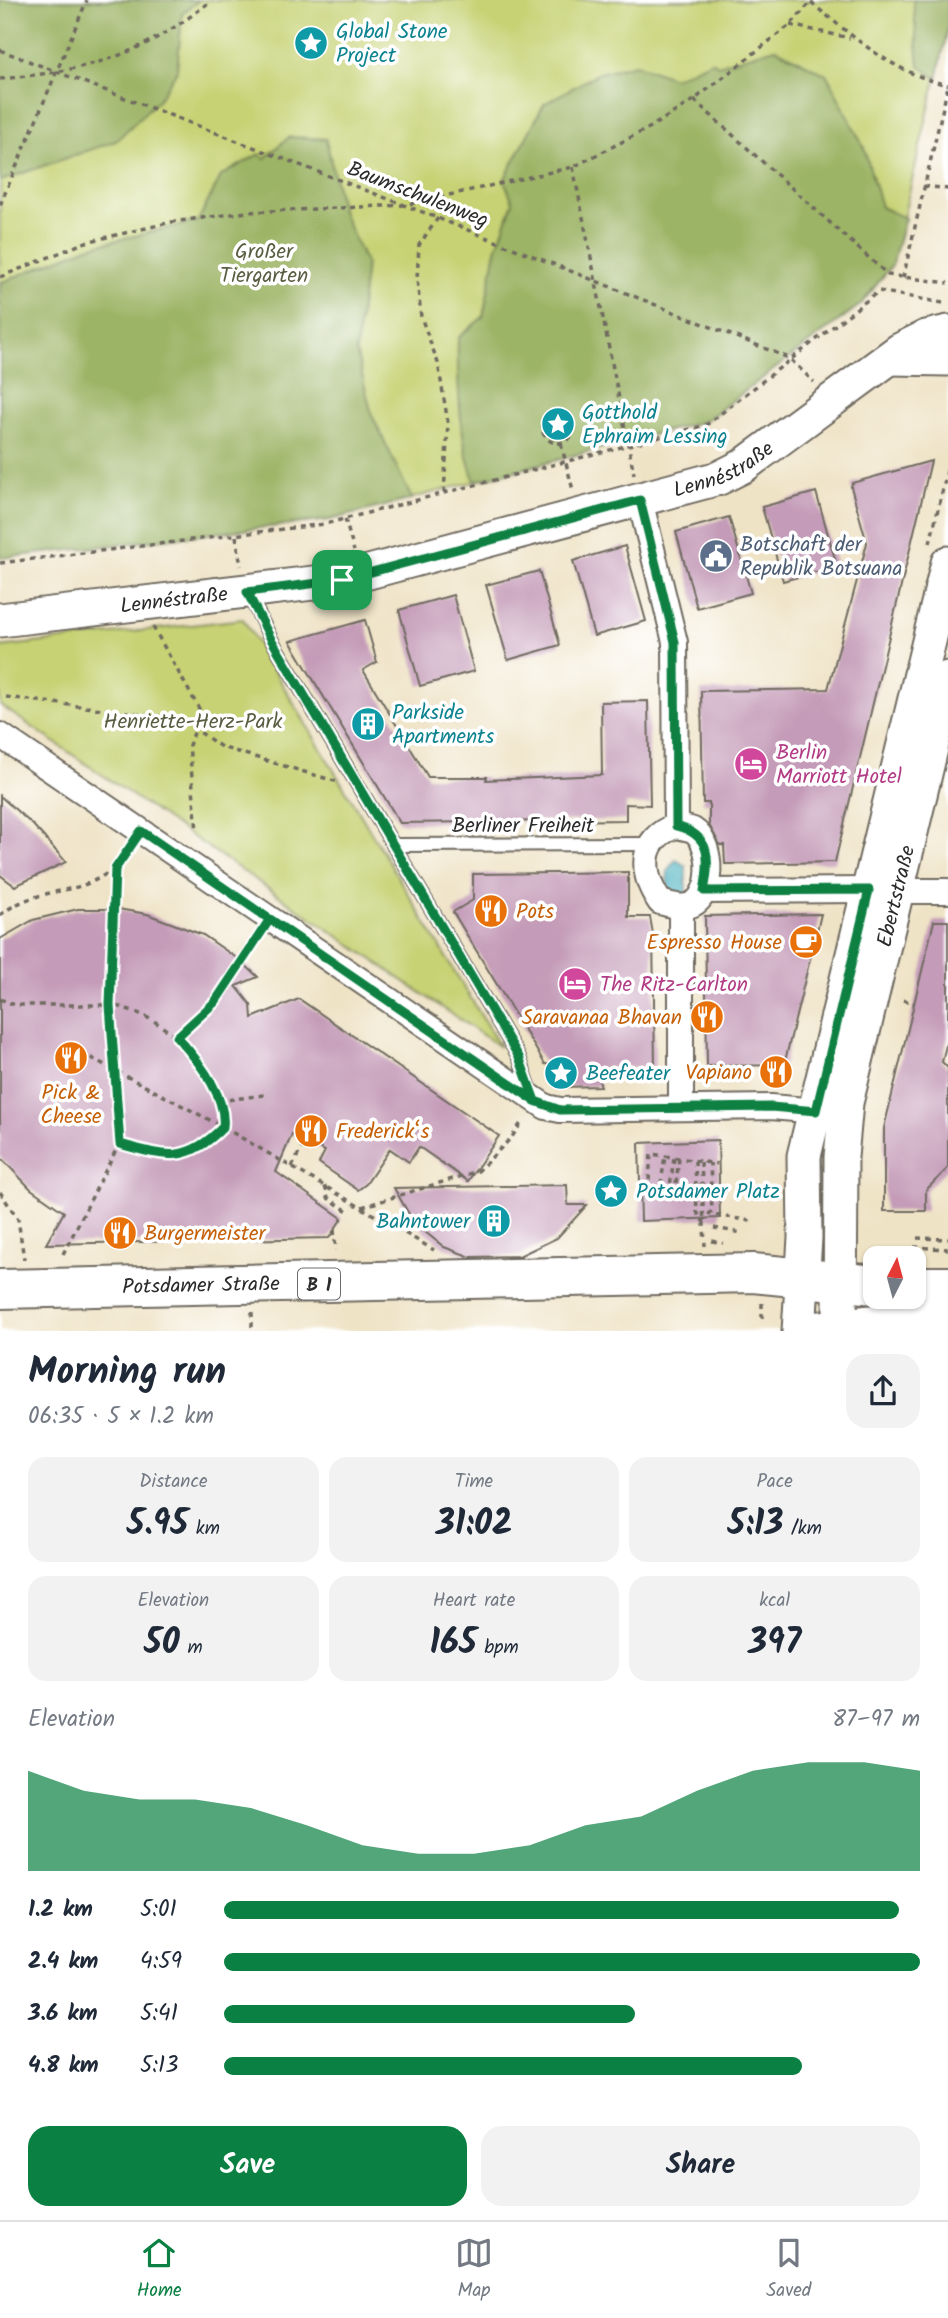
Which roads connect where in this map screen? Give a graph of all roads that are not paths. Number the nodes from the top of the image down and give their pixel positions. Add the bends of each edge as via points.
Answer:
1 (948, 332) edge
2 (885, 359) junction
3 (948, 359) edge
4 (637, 490) junction
5 (948, 563) edge
6 (244, 581) junction
7 (0, 620) edge
8 (948, 678) edge
9 (0, 734) edge
10 (676, 826) junction
11 (650, 844) junction
12 (395, 845) junction
13 (883, 890) junction
14 (704, 891) junction
15 (948, 891) edge
16 (681, 907) junction
17 (681, 1107) junction
18 (529, 1110) junction
19 (830, 1112) junction
20 (12, 1276) edge
21 (802, 1277) junction
22 (858, 1283) edge
23 (926, 1286) edge
24 (948, 1286) edge
25 (948, 1322) edge
26 (832, 1330) edge
27 (799, 1331) edge

1 - 2 main road, Lennéstraße via 913,342
2 - 3 main road
2 - 4 main road, Lennéstraße via 734,472
4 - 6 main road, Lennéstraße via 354,577
4 - 10 street via 675,642
5 - 13 main road, Ebertstraße
6 - 7 main road, Lennéstraße
6 - 12 lane via 271,639
8 - 13 main road, Ebertstraße
9 - 18 street via 270,919
10 - 11 street via 659,831
10 - 14 street via 693,830 703,844 708,862
11 - 12 lane, Berliner Freiheit
11 - 16 street via 650,889 660,902
12 - 18 lane via 519,1057
13 - 14 street
13 - 15 street
13 - 19 main road, Ebertstraße
14 - 16 street via 699,900
16 - 17 street
17 - 18 street
17 - 19 street
19 - 21 main road via 804,1156
19 - 22 main road
20 - 21 main road, Potsdamer Straße / B 1 via 762,1273
21 - 22 main road, B 1
21 - 27 main road
22 - 26 main road
23 - 24 main road
25 - 26 main road

